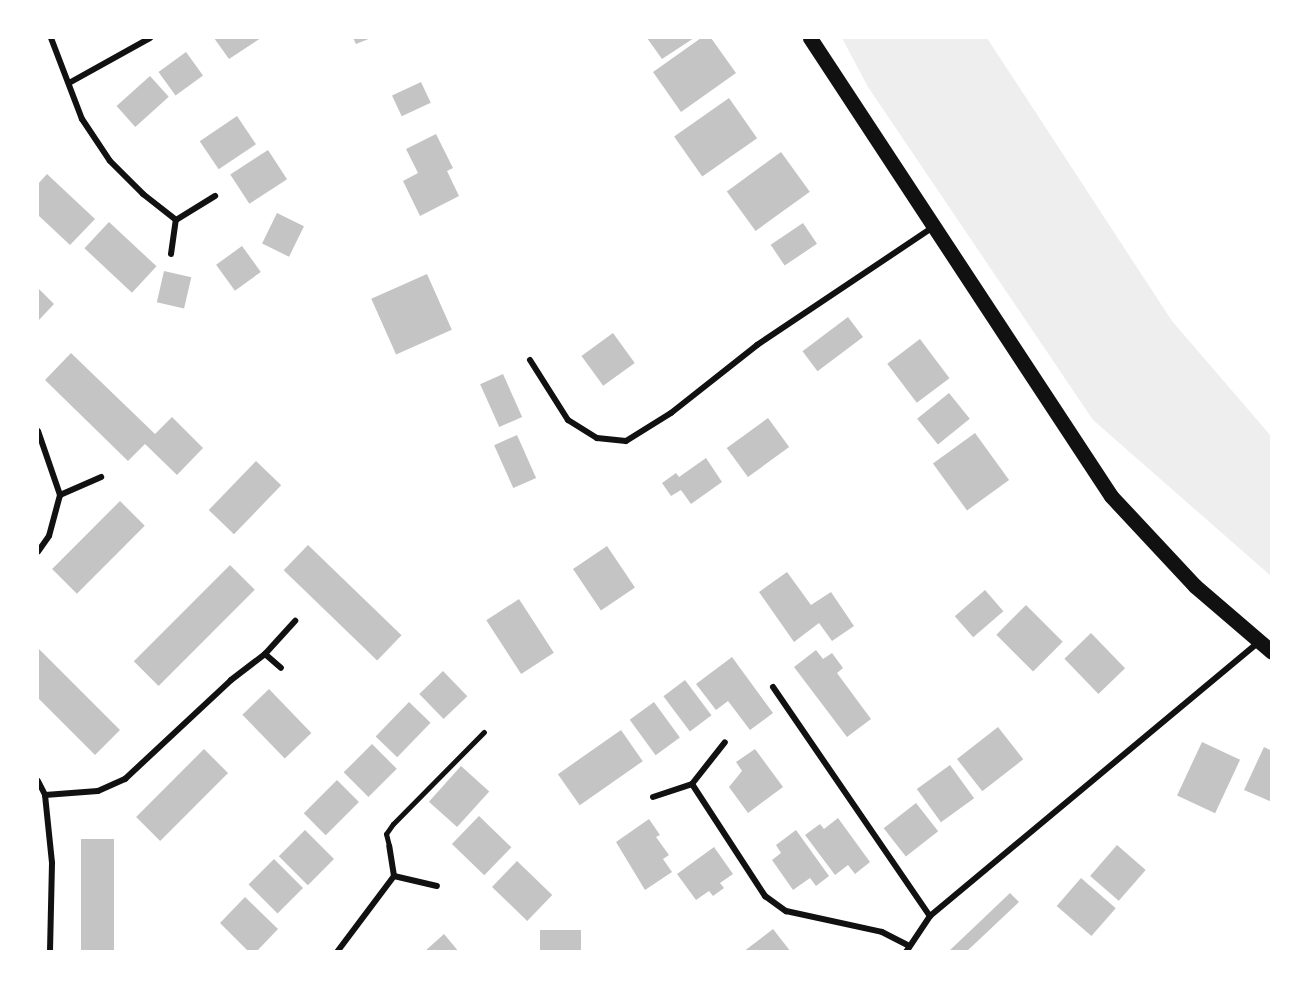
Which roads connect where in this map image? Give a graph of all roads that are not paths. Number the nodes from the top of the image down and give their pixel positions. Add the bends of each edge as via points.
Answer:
1 (51, 38) edge
2 (150, 38) edge
3 (810, 38) edge
4 (69, 83) junction
5 (215, 196) dead end
6 (176, 220) junction
7 (934, 227) junction
8 (171, 254) dead end
9 (530, 360) dead end
10 (38, 431) edge
11 (101, 477) dead end
12 (60, 495) junction
13 (38, 552) edge
14 (295, 621) dead end
15 (1259, 642) junction
16 (1272, 652) edge
17 (265, 654) junction
18 (281, 668) dead end
19 (773, 687) dead end
20 (484, 732) dead end
21 (725, 742) dead end
22 (38, 781) edge
23 (692, 784) junction
24 (45, 795) junction
25 (653, 797) dead end
26 (389, 846) joint
27 (394, 876) junction
28 (437, 886) dead end
29 (930, 916) junction
30 (907, 948) edge
31 (50, 951) edge
32 (337, 951) edge

1 - 4 street
2 - 4 street
3 - 7 main road
4 - 6 street via 82,119 110,161
5 - 6 street
6 - 8 street
7 - 9 street via 757,345 671,413 626,441 597,438 568,420
7 - 15 main road via 1111,496 1195,586
10 - 12 street
11 - 12 street
12 - 13 street via 49,536
14 - 17 street
15 - 16 main road
15 - 29 street
17 - 18 street
17 - 24 street via 231,680 125,779 98,791
19 - 29 street
20 - 26 lane via 393,824 386,834
21 - 23 street
22 - 24 street
23 - 25 street
23 - 30 street via 765,896 786,911 882,932
24 - 31 street via 52,863
26 - 27 street
27 - 28 street
27 - 32 street
29 - 30 street

